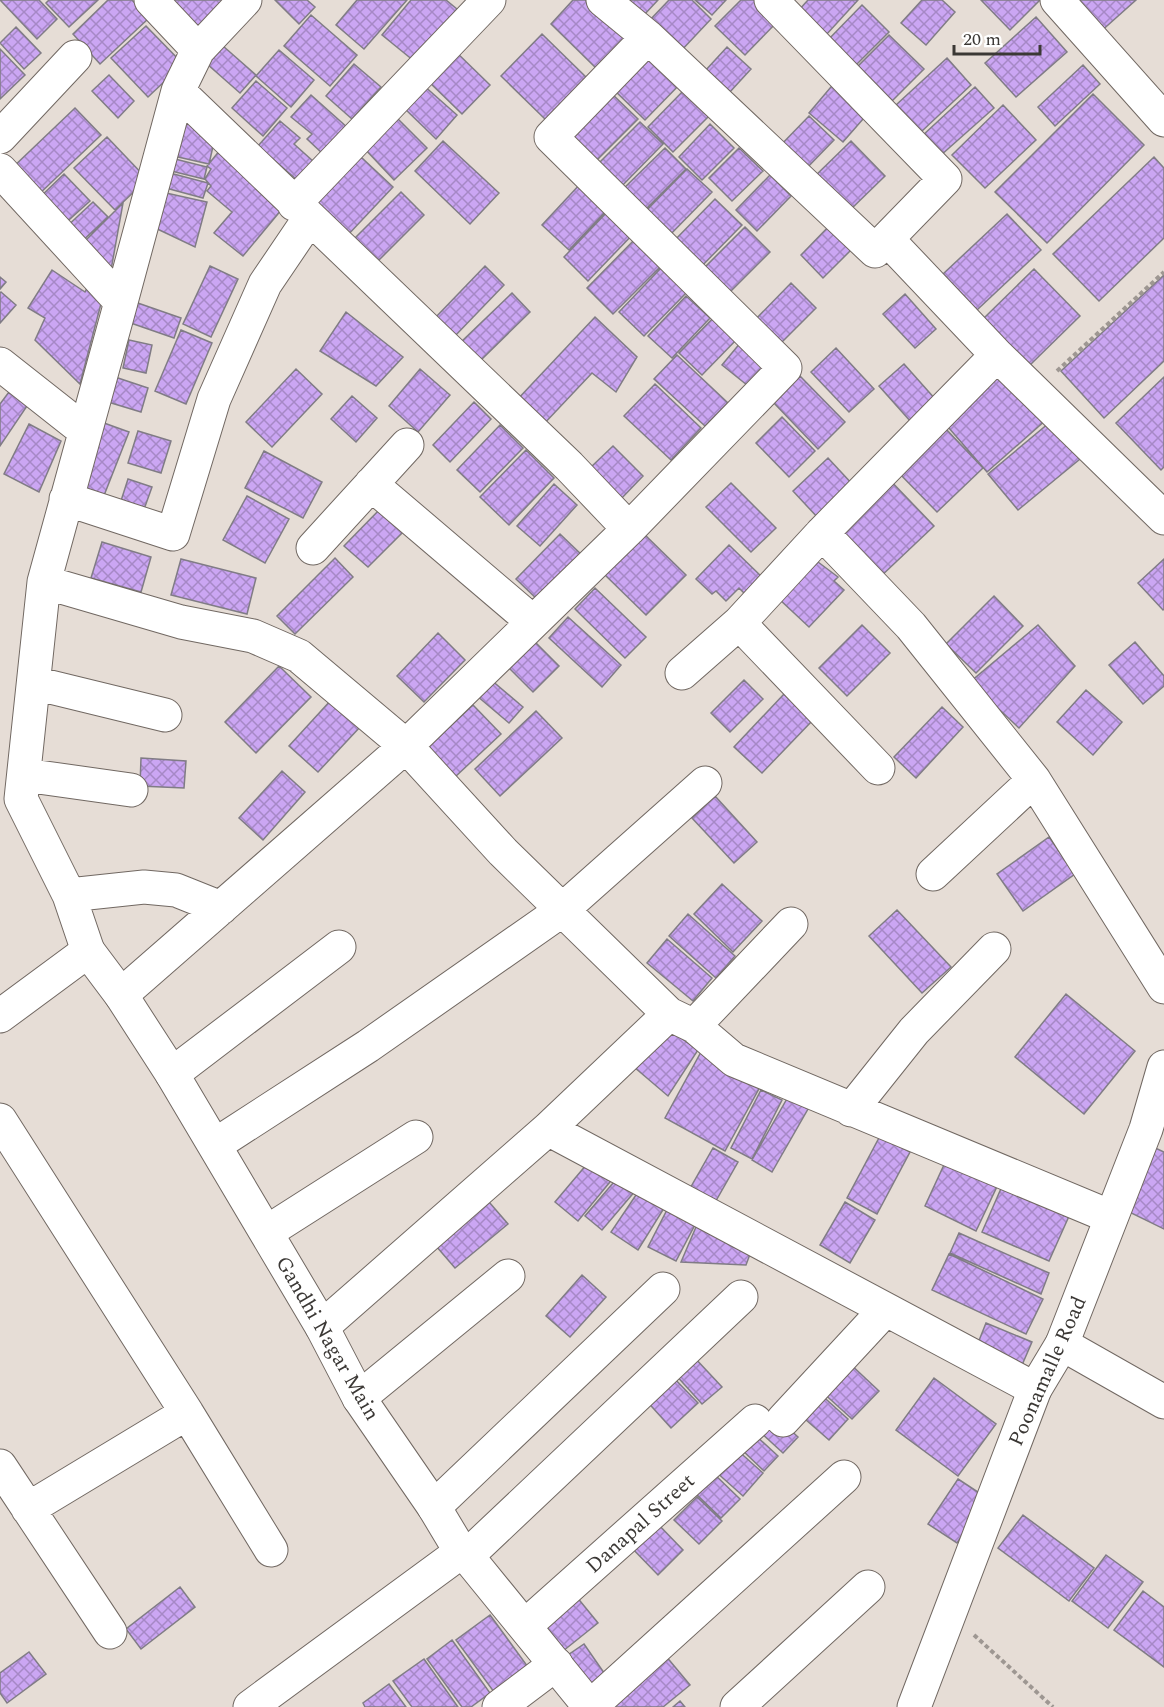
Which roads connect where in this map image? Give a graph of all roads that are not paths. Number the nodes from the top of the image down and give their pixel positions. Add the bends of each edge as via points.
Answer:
1 (151, 0) edge
2 (245, 0) edge
3 (489, 0) edge
4 (603, 0) edge
5 (771, 0) edge
6 (1057, 0) edge
7 (648, 37) junction
8 (198, 50) junction
9 (75, 57) dead end
10 (178, 91) junction
11 (1164, 120) edge
12 (0, 137) edge
13 (0, 170) edge
14 (301, 211) junction
15 (886, 239) junction
16 (121, 302) junction
17 (997, 355) junction
18 (0, 364) edge
19 (85, 431) junction
20 (407, 445) dead end
21 (371, 484) junction
22 (66, 499) junction
23 (1164, 518) edge
24 (629, 529) junction
25 (822, 533) junction
26 (313, 548) dead end
27 (44, 582) junction
28 (533, 622) junction
29 (739, 623) junction
30 (682, 673) dead end
31 (34, 683) junction
32 (165, 715) dead end
33 (406, 746) junction
34 (878, 768) dead end
35 (1034, 780) junction
36 (705, 783) dead end
37 (131, 790) dead end
38 (15, 794) edge
39 (933, 874) dead end
40 (69, 895) junction
41 (221, 908) junction
42 (561, 911) junction
43 (791, 924) dead end
44 (339, 947) dead end
45 (994, 949) dead end
46 (88, 951) junction
47 (1164, 987) edge
48 (121, 995) junction
49 (0, 1016) edge
50 (681, 1020) junction
51 (1164, 1067) edge
52 (172, 1074) junction
53 (851, 1110) junction
54 (0, 1120) edge
55 (548, 1129) junction
56 (1155, 1134) edge
57 (416, 1137) dead end
58 (215, 1145) junction
59 (1111, 1217) junction
60 (267, 1232) junction
61 (508, 1276) dead end
62 (663, 1289) dead end
63 (741, 1297) dead end
64 (887, 1312) junction
65 (322, 1327) junction
66 (1062, 1344) junction
67 (1035, 1389) junction
68 (359, 1398) junction
69 (1164, 1402) edge
70 (187, 1413) junction
71 (0, 1466) edge
72 (844, 1477) dead end
73 (434, 1507) junction
74 (28, 1509) junction
75 (272, 1550) dead end
76 (464, 1554) junction
77 (868, 1587) dead end
78 (526, 1625) junction
79 (110, 1632) dead end
80 (556, 1664) junction
81 (250, 1707) edge
82 (499, 1707) edge
83 (590, 1707) edge
84 (737, 1707) edge
85 (914, 1707) edge

1 - 8 street
2 - 8 street
3 - 14 street
4 - 7 street
5 - 15 street via 945,179
6 - 11 street
7 - 15 street via 875,251
7 - 24 street via 551,136 785,368
8 - 10 street
9 - 12 street
10 - 14 street
10 - 16 street
13 - 16 street
14 - 22 street via 214,399 173,534
14 - 24 street
15 - 17 street
16 - 19 street
17 - 23 street
17 - 25 street
18 - 19 street
19 - 22 street
20 - 21 street
21 - 26 street
21 - 28 street
22 - 27 street
24 - 28 street
25 - 29 street
25 - 35 street via 911,626
27 - 31 street
27 - 33 street via 181,622 253,636 299,656
28 - 33 street
29 - 30 street
29 - 34 street
31 - 32 street
31 - 38 street
33 - 41 street
33 - 42 street
35 - 39 street
35 - 47 street
36 - 42 street
37 - 38 street
38 - 40 street, Gandhi Nagar Main
40 - 41 street via 144,887 176,891
40 - 46 street, Gandhi Nagar Main
41 - 48 street
42 - 50 street
42 - 58 street via 368,1046
43 - 50 street
44 - 52 street
45 - 53 street via 914,1031
46 - 48 street, Gandhi Nagar Main
46 - 49 street
48 - 52 street, Gandhi Nagar Main
50 - 53 street via 734,1060
50 - 55 street
51 - 56 street, Poonamalle Road
52 - 58 street, Gandhi Nagar Main
53 - 59 street
54 - 70 street
55 - 64 street
55 - 65 street
56 - 59 street, Poonamalle Road
57 - 60 street
58 - 60 street, Gandhi Nagar Main
59 - 66 street, Poonamalle Road
60 - 65 street, Gandhi Nagar Main
61 - 68 street
62 - 73 street
63 - 76 street
64 - 67 street
64 - 78 street, Danapal Street via 769,1420
65 - 68 street, Gandhi Nagar Main
66 - 67 street, Poonamalle Road
66 - 69 street
67 - 85 street, Poonamalle Road
68 - 73 street, Gandhi Nagar Main
70 - 74 street
70 - 75 street
71 - 74 street
72 - 83 street
73 - 76 street, Gandhi Nagar Main
74 - 79 street
76 - 78 street, Gandhi Nagar Main
76 - 81 street
77 - 84 street
78 - 80 street, Gandhi Nagar Main
80 - 82 street
80 - 83 street, Gandhi Nagar Main

